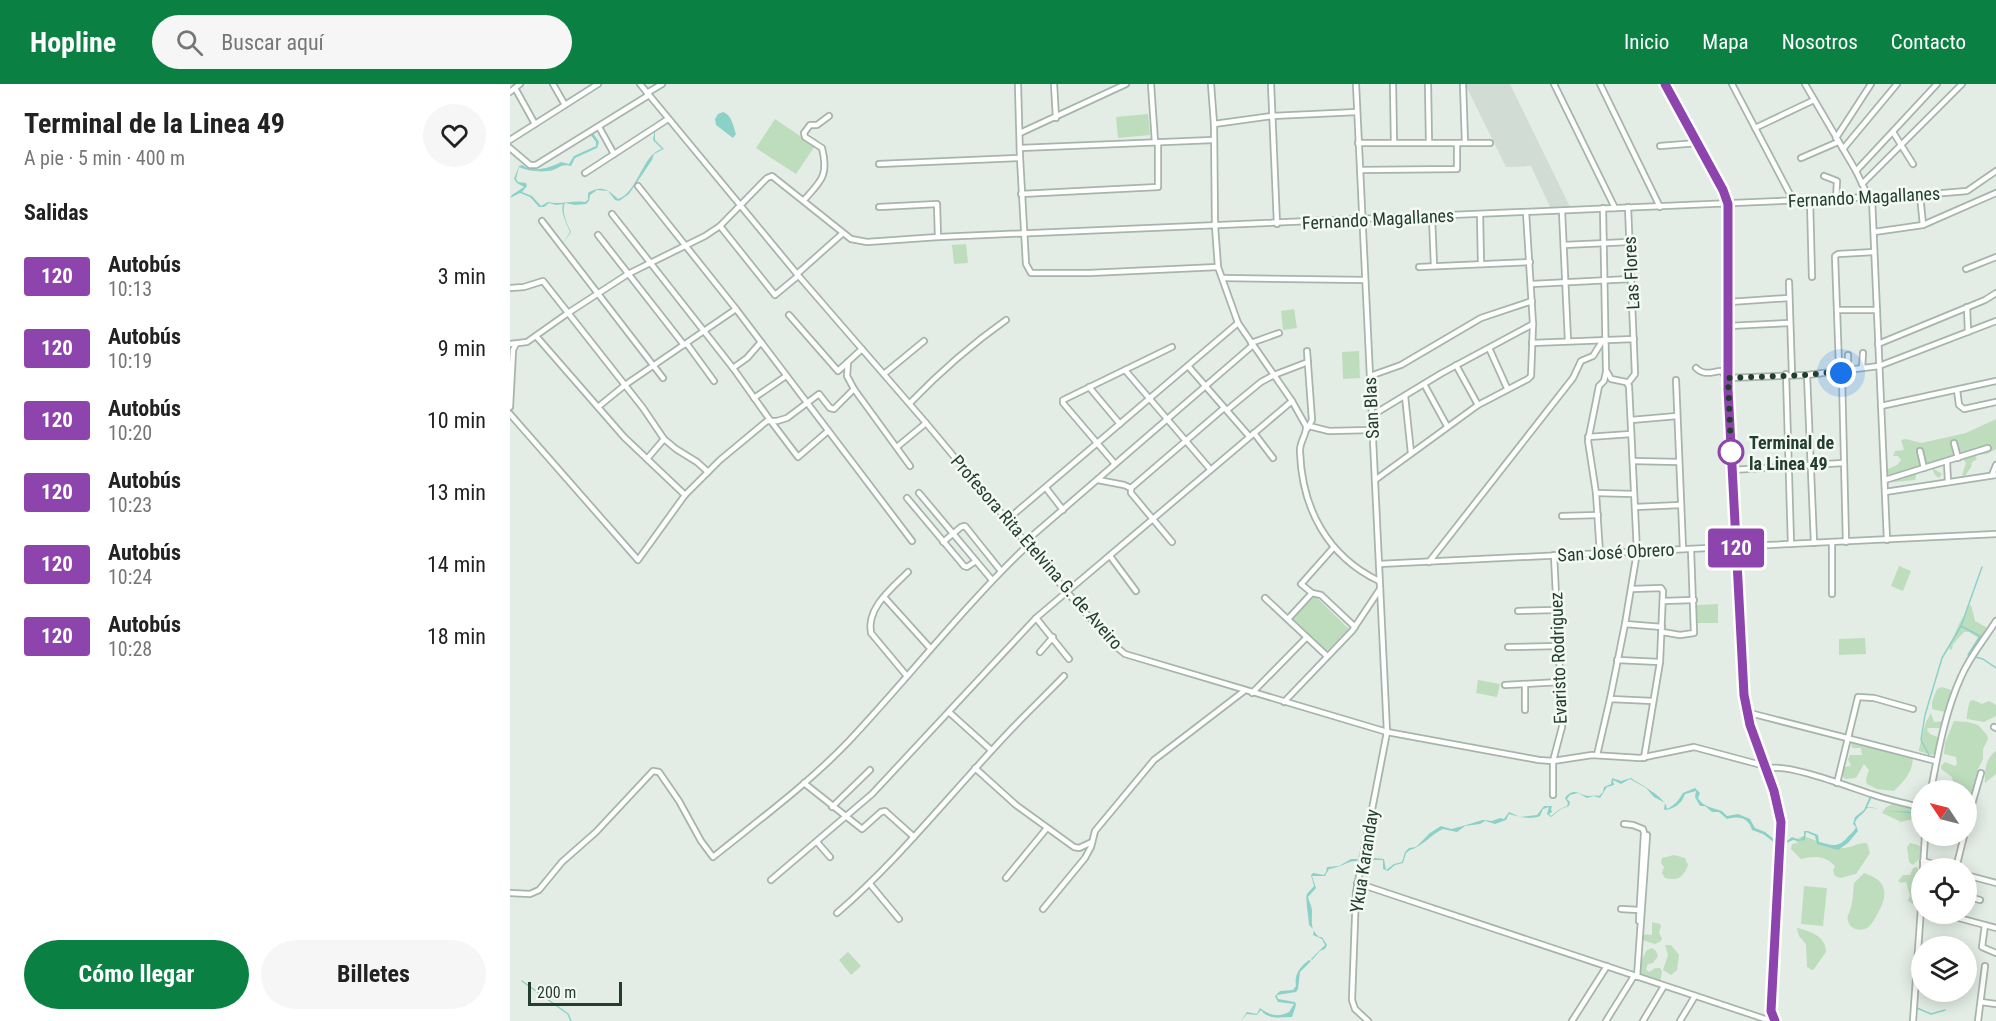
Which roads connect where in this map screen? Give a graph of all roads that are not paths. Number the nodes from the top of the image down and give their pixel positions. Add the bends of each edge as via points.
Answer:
1 (520, 84) edge
2 (553, 84) edge
3 (640, 84) edge
4 (662, 84) edge
5 (1054, 84) edge
6 (1126, 84) edge
7 (1151, 84) edge
8 (1211, 84) edge
9 (1271, 84) edge
10 (1356, 84) edge
11 (1392, 84) edge
12 (1428, 84) edge
13 (1463, 84) edge
14 (1554, 84) edge
15 (1600, 84) edge
16 (1665, 84) edge
17 (1732, 84) edge
18 (1805, 84) edge
19 (1871, 84) edge
20 (1897, 84) edge
21 (1937, 84) edge
22 (1962, 84) edge
23 (1018, 85) edge
24 (594, 86) edge
25 (512, 90) edge
26 (648, 94) junction
27 (1814, 100) junction
28 (565, 105) junction
29 (1357, 112) junction
30 (829, 116) dead end
31 (1272, 116) junction
32 (1056, 118) junction
33 (668, 119) junction
34 (535, 124) junction
35 (1214, 124) junction
36 (598, 127) junction
37 (1755, 128) junction
38 (1893, 132) junction
39 (1020, 134) junction
40 (510, 140) edge
41 (1213, 140) junction
42 (1837, 140) junction
43 (1156, 142) junction
44 (1358, 143) junction
45 (1394, 143) junction
46 (1429, 143) junction
47 (1457, 143) junction
48 (1465, 143) junction
49 (1490, 143) dead end
50 (1698, 143) junction
51 (1901, 145) junction
52 (1660, 146) dead end
53 (510, 148) edge
54 (1020, 148) junction
55 (1843, 149) junction
56 (614, 154) junction
57 (1020, 158) junction
58 (1801, 158) dead end
59 (879, 164) dead end
60 (1913, 164) dead end
61 (1360, 170) junction
62 (1856, 171) junction
63 (1996, 171) edge
64 (585, 173) dead end
65 (1824, 176) dead end
66 (1862, 184) junction
67 (638, 186) dead end
68 (1972, 189) junction
69 (1996, 193) edge
70 (1021, 194) junction
71 (1920, 195) junction
72 (1871, 198) junction
73 (1836, 199) junction
74 (804, 200) junction
75 (1793, 200) junction
76 (1810, 200) junction
77 (1974, 202) junction
78 (1728, 204) junction
79 (740, 207) junction
80 (879, 207) dead end
81 (1628, 207) junction
82 (1660, 207) junction
83 (1603, 208) junction
84 (1615, 208) junction
85 (1562, 210) junction
86 (1526, 212) junction
87 (612, 214) dead end
88 (1480, 214) junction
89 (1432, 217) junction
90 (1363, 219) junction
91 (542, 220) dead end
92 (1277, 224) junction
93 (1923, 225) junction
94 (720, 226) junction
95 (1215, 226) junction
96 (843, 232) junction
97 (1874, 232) junction
98 (1024, 234) junction
99 (598, 235) dead end
100 (938, 237) junction
101 (1629, 242) junction
102 (1603, 243) junction
103 (1564, 245) junction
104 (688, 246) junction
105 (1874, 252) junction
106 (1996, 257) edge
107 (1530, 262) junction
108 (652, 263) junction
109 (1481, 264) junction
110 (1434, 266) junction
111 (1218, 267) junction
112 (1419, 267) dead end
113 (1966, 269) dead end
114 (628, 274) junction
115 (797, 275) junction
116 (1812, 277) dead end
117 (1223, 278) junction
118 (1631, 279) junction
119 (1365, 280) junction
120 (1604, 280) junction
121 (1565, 282) junction
122 (1789, 282) dead end
123 (1532, 284) junction
124 (510, 288) edge
125 (598, 293) junction
126 (1996, 293) edge
127 (1789, 298) junction
128 (1532, 301) junction
129 (1729, 302) junction
130 (1967, 308) junction
131 (736, 309) junction
132 (1837, 310) junction
133 (1877, 310) junction
134 (568, 313) junction
135 (789, 315) dead end
136 (1006, 320) dead end
137 (1996, 321) edge
138 (1238, 323) junction
139 (1790, 323) junction
140 (1533, 324) junction
141 (1728, 326) junction
142 (705, 332) junction
143 (1968, 332) junction
144 (1279, 333) dead end
145 (536, 336) junction
146 (1634, 339) junction
147 (1604, 340) junction
148 (924, 341) dead end
149 (1568, 341) junction
150 (761, 342) junction
151 (1532, 343) junction
152 (510, 344) edge
153 (516, 344) junction
154 (1252, 344) junction
155 (1878, 344) junction
156 (686, 345) junction
157 (1172, 347) dead end
158 (1489, 348) junction
159 (862, 349) junction
160 (1307, 351) dead end
161 (1863, 353) dead end
162 (1848, 355) dead end
163 (848, 362) junction
164 (1308, 362) junction
165 (654, 365) junction
166 (1456, 365) junction
167 (1188, 366) junction
168 (1879, 366) junction
169 (733, 368) junction
170 (1696, 368) dead end
171 (1862, 368) junction
172 (1848, 369) junction
173 (1125, 370) junction
174 (1606, 370) junction
175 (1841, 371) junction
176 (884, 374) junction
177 (1789, 374) junction
178 (1274, 375) junction
179 (1807, 375) junction
180 (786, 376) junction
181 (1370, 376) junction
182 (511, 378) edge
183 (663, 378) dead end
184 (1728, 378) junction
185 (1676, 380) dead end
186 (714, 381) dead end
187 (1996, 381) edge
188 (1628, 383) junction
189 (1424, 384) junction
190 (626, 385) junction
191 (1089, 387) junction
192 (1206, 387) junction
193 (1508, 388) junction
194 (854, 389) junction
195 (1957, 390) junction
196 (1405, 396) junction
197 (754, 398) junction
198 (1149, 399) junction
199 (1292, 401) junction
200 (1996, 402) edge
201 (807, 403) junction
202 (910, 403) junction
203 (1478, 405) junction
204 (1881, 406) junction
205 (510, 407) edge
206 (598, 407) junction
207 (1226, 409) junction
208 (510, 414) edge
209 (1371, 416) junction
210 (1677, 416) junction
211 (770, 420) junction
212 (1167, 420) junction
213 (1631, 420) junction
214 (926, 423) junction
215 (1120, 423) junction
216 (1448, 426) junction
217 (1308, 428) junction
218 (1372, 430) junction
219 (828, 431) junction
220 (1631, 434) junction
221 (1251, 435) junction
222 (1588, 437) junction
223 (664, 439) junction
224 (1186, 441) junction
225 (1098, 443) junction
226 (1954, 443) dead end
227 (897, 447) junction
228 (1988, 448) dead end
229 (1920, 451) dead end
230 (1411, 453) junction
231 (1273, 458) dead end
232 (1958, 458) junction
233 (647, 459) junction
234 (1633, 461) junction
235 (1679, 462) junction
236 (1947, 462) junction
237 (1843, 463) junction
238 (1115, 464) junction
239 (1810, 465) junction
240 (1996, 465) edge
241 (910, 466) dead end
242 (1789, 467) junction
243 (1924, 468) junction
244 (1210, 469) junction
245 (1732, 470) junction
246 (708, 472) junction
247 (1994, 475) edge
248 (1098, 480) junction
249 (1376, 480) junction
250 (1885, 480) junction
251 (1948, 482) junction
252 (1046, 488) junction
253 (1131, 488) junction
254 (1885, 492) junction
255 (919, 493) dead end
256 (1596, 494) junction
257 (1634, 494) junction
258 (685, 495) junction
259 (907, 498) dead end
260 (1681, 505) junction
261 (1635, 507) junction
262 (1063, 510) junction
263 (1598, 515) junction
264 (1562, 516) dead end
265 (1153, 519) junction
266 (1007, 520) junction
267 (953, 533) junction
268 (1996, 534) edge
269 (1887, 540) junction
270 (912, 541) dead end
271 (943, 542) junction
272 (1172, 542) dead end
273 (1832, 542) junction
274 (1846, 542) junction
275 (1027, 543) junction
276 (1814, 543) junction
277 (1791, 544) junction
278 (1334, 547) junction
279 (1736, 547) junction
280 (1683, 549) junction
281 (1691, 550) junction
282 (1637, 552) junction
283 (1600, 554) junction
284 (1554, 555) junction
285 (1110, 556) junction
286 (976, 561) junction
287 (1429, 562) junction
288 (1379, 564) junction
289 (1001, 571) junction
290 (908, 572) dead end
291 (992, 580) junction
292 (1379, 581) junction
293 (1380, 589) junction
294 (1632, 589) junction
295 (1136, 591) dead end
296 (1067, 592) junction
297 (1312, 593) junction
298 (1832, 594) dead end
299 (884, 597) junction
300 (1265, 598) dead end
301 (1694, 600) junction
302 (1663, 601) junction
303 (1556, 610) junction
304 (1518, 611) dead end
305 (1036, 618) junction
306 (1288, 619) junction
307 (1996, 621) edge
308 (1625, 624) junction
309 (1355, 627) junction
310 (1662, 629) junction
311 (1053, 637) junction
312 (1307, 637) junction
313 (1559, 646) junction
314 (1508, 647) dead end
315 (930, 648) junction
316 (1040, 652) dead end
317 (1327, 656) junction
318 (1069, 659) dead end
319 (1617, 660) junction
320 (1660, 662) junction
321 (906, 675) junction
322 (1064, 676) dead end
323 (1561, 682) junction
324 (1525, 684) junction
325 (1505, 685) dead end
326 (1244, 691) junction
327 (1252, 693) junction
328 (1610, 699) junction
329 (1653, 701) junction
330 (1284, 702) junction
331 (1913, 709) dead end
332 (1525, 710) dead end
333 (950, 712) junction
334 (1746, 712) junction
335 (1387, 732) junction
336 (1848, 736) junction
337 (991, 750) junction
338 (1598, 755) junction
339 (1644, 758) junction
340 (1553, 761) junction
341 (1936, 761) junction
342 (975, 768) junction
343 (1766, 768) junction
344 (870, 770) dead end
345 (1981, 773) dead end
346 (1933, 780) edge
347 (804, 783) junction
348 (1837, 783) junction
349 (1977, 786) edge
350 (1552, 795) dead end
351 (1911, 805) edge
352 (832, 807) junction
353 (846, 818) junction
354 (1624, 824) dead end
355 (1047, 828) junction
356 (1647, 835) dead end
357 (914, 837) junction
358 (817, 842) junction
359 (1092, 842) junction
360 (830, 857) dead end
361 (1006, 878) dead end
362 (1977, 878) edge
363 (771, 880) dead end
364 (1357, 883) junction
365 (870, 884) junction
366 (1996, 884) edge
367 (510, 893) edge
368 (1977, 899) edge
369 (1980, 900) dead end
370 (1043, 909) dead end
371 (1621, 909) dead end
372 (1639, 910) junction
373 (837, 913) dead end
374 (899, 919) dead end
375 (1977, 923) edge
376 (1985, 925) junction
377 (1996, 928) edge
378 (1640, 944) junction
379 (1996, 953) edge
380 (1607, 966) junction
381 (1984, 966) dead end
382 (1636, 976) junction
383 (1664, 986) junction
384 (1695, 996) junction
385 (1916, 1002) edge
386 (1981, 1002) junction
387 (1996, 1004) edge
388 (1368, 1021) edge
389 (1572, 1021) edge
390 (1606, 1021) edge
391 (1643, 1021) edge
392 (1680, 1021) edge
393 (1773, 1021) edge
394 (1913, 1021) edge
395 (1978, 1021) edge

1 - 25 street
2 - 28 street
3 - 26 street, Profesora Rita Etelvina G. de Aveiro
4 - 26 street
5 - 32 street
6 - 32 street
7 - 43 street
8 - 35 street
9 - 31 street
10 - 29 street, San Blas
11 - 45 street
12 - 46 street
13 - 48 street
14 - 84 street
15 - 82 street
16 - 50 main road
17 - 37 street
18 - 27 street
19 - 42 street
20 - 55 street
21 - 38 street
22 - 51 street
23 - 39 street
24 - 28 street
25 - 34 street
26 - 33 street, Profesora Rita Etelvina G. de Aveiro
26 - 36 street
27 - 37 street
27 - 42 street
28 - 34 street
29 - 31 street
29 - 44 street, San Blas
30 - 74 street via 817,125 809,125 804,133 822,148 825,170 822,180
31 - 35 street
31 - 92 street
32 - 39 street
33 - 56 street
33 - 79 street, Profesora Rita Etelvina G. de Aveiro
34 - 40 street
35 - 41 street
36 - 53 street via 536,165 530,165
36 - 56 street
37 - 75 street
38 - 51 street
38 - 62 street
39 - 54 street
41 - 43 street
41 - 95 street
42 - 55 street
42 - 58 street
43 - 54 street
43 - 70 street via 1158,187
44 - 45 street
44 - 61 street, San Blas
45 - 46 street
46 - 47 street
47 - 48 street
47 - 61 street via 1457,169
48 - 49 street
50 - 52 street
50 - 78 main road
51 - 60 street
51 - 66 street
54 - 57 street
55 - 62 street
56 - 64 street
57 - 59 street
57 - 70 street
61 - 90 street, San Blas
62 - 66 street
63 - 68 street, Fernando Magallanes
65 - 73 street via 1837,181
66 - 72 street
67 - 104 street
68 - 71 street, Fernando Magallanes
68 - 77 street
69 - 77 street
70 - 98 street
71 - 72 street, Fernando Magallanes
71 - 93 street
72 - 73 street, Fernando Magallanes
72 - 97 street
73 - 76 street, Fernando Magallanes
74 - 79 street, Fernando Magallanes via 772,176
74 - 96 street, Fernando Magallanes
75 - 76 street, Fernando Magallanes
75 - 78 street, Fernando Magallanes
76 - 116 street
77 - 93 street
78 - 82 street, Fernando Magallanes
78 - 129 main road
79 - 94 street
79 - 115 street, Profesora Rita Etelvina G. de Aveiro
80 - 100 street via 937,204
81 - 82 street, Fernando Magallanes
81 - 84 street, Fernando Magallanes
81 - 101 street, Las Flores
83 - 84 street, Fernando Magallanes
83 - 85 street, Fernando Magallanes
83 - 102 street
85 - 86 street, Fernando Magallanes
85 - 103 street
86 - 88 street, Fernando Magallanes
86 - 107 street
87 - 108 street
88 - 89 street, Fernando Magallanes
88 - 109 street
89 - 90 street, Fernando Magallanes
89 - 110 street
90 - 92 street, Fernando Magallanes
90 - 119 street, San Blas
91 - 125 street
92 - 95 street, Fernando Magallanes
93 - 97 street
94 - 104 street
94 - 115 street via 775,295
95 - 98 street, Fernando Magallanes
95 - 111 street
96 - 100 street, Fernando Magallanes via 850,239 867,242
96 - 115 street
97 - 105 street
98 - 100 street, Fernando Magallanes
98 - 111 street via 1026,264 1031,273
99 - 114 street
101 - 102 street
101 - 118 street, Las Flores
102 - 103 street
102 - 120 street
103 - 121 street
104 - 108 street
104 - 131 street
105 - 132 street via 1836,255
105 - 133 street
106 - 113 street
107 - 109 street
107 - 123 street
108 - 114 street
108 - 142 street
109 - 110 street
110 - 112 street
111 - 117 street
114 - 125 street
114 - 156 street
115 - 159 street, Profesora Rita Etelvina G. de Aveiro
117 - 119 street
117 - 138 street
118 - 120 street
118 - 146 street, Las Flores
119 - 181 street, San Blas
120 - 121 street
120 - 147 street
121 - 123 street
121 - 149 street
122 - 127 street
123 - 128 street
124 - 134 street via 543,281
125 - 134 street
125 - 165 street
126 - 130 street
127 - 129 street
127 - 139 street
128 - 140 street
128 - 181 street via 1481,318 1401,365
129 - 141 main road
130 - 143 street
130 - 155 street
131 - 142 street
131 - 150 street
132 - 133 street
132 - 175 street
133 - 155 street
134 - 145 street
134 - 190 street
135 - 163 street via 838,371
136 - 202 street
137 - 143 street
138 - 154 street
138 - 167 street
139 - 141 street
139 - 177 street
140 - 151 street
140 - 158 street
141 - 184 main road
142 - 156 street
142 - 169 street
143 - 168 street
144 - 154 street
145 - 153 street
145 - 206 street
146 - 147 street
146 - 188 street, Las Flores via 1635,374
147 - 149 street
147 - 174 street
147 - 287 street via 1593,356 1581,361 1573,378
148 - 176 street
149 - 151 street
150 - 169 street
150 - 180 street
151 - 193 street via 1531,376
152 - 153 street
153 - 182 street
154 - 178 street
154 - 192 street
155 - 168 street
156 - 165 street
156 - 186 street
157 - 173 street
158 - 166 street
158 - 193 street
159 - 163 street
159 - 176 street, Profesora Rita Etelvina G. de Aveiro
160 - 164 street
161 - 171 street
162 - 172 street
163 - 194 street via 847,376
164 - 178 street
164 - 217 street via 1312,420
165 - 183 street
165 - 190 street
166 - 189 street
166 - 203 street
167 - 192 street
167 - 198 street
168 - 171 street
168 - 204 street
169 - 197 street
170 - 184 street via 1703,373 1721,371
171 - 172 street
172 - 175 street
173 - 191 street
173 - 198 street
174 - 188 street via 1611,379
174 - 222 street
175 - 179 street
175 - 237 street
176 - 202 street, Profesora Rita Etelvina G. de Aveiro
177 - 179 street
177 - 184 street
177 - 242 street
178 - 199 street
178 - 207 street
179 - 239 street
180 - 197 street
180 - 201 street
181 - 209 street, San Blas
182 - 205 street
184 - 245 main road
185 - 210 street
187 - 195 street
188 - 213 street, Las Flores
189 - 196 street
189 - 216 street
190 - 206 street
190 - 223 street
191 - 215 street
191 - 225 street via 1062,402
192 - 207 street
192 - 212 street
193 - 203 street
194 - 201 street via 834,409 819,394
194 - 227 street
195 - 200 street via 1959,405 1964,408
195 - 204 street
196 - 209 street
196 - 230 street
197 - 211 street
198 - 212 street
198 - 215 street
199 - 217 street
199 - 221 street
201 - 211 street via 787,418
201 - 219 street
202 - 214 street, Profesora Rita Etelvina G. de Aveiro
203 - 216 street
204 - 250 street
206 - 233 street
207 - 221 street
207 - 224 street
208 - 258 street via 638,560
209 - 218 street, San Blas
210 - 213 street
210 - 235 street
211 - 219 street via 798,457
211 - 246 street
212 - 224 street
212 - 238 street
213 - 220 street, Las Flores
214 - 227 street
214 - 266 street, Profesora Rita Etelvina G. de Aveiro
215 - 225 street
216 - 230 street
217 - 218 street
217 - 278 street via 1300,446 1302,479 1323,535
218 - 249 street, San Blas
219 - 270 street
220 - 222 street
220 - 234 street, Las Flores
221 - 231 street
221 - 244 street
222 - 256 street
223 - 233 street
223 - 246 street
224 - 244 street
224 - 253 street
225 - 238 street
225 - 252 street
226 - 232 street
227 - 241 street
228 - 232 street
229 - 243 street
230 - 249 street
232 - 236 street
233 - 258 street
234 - 235 street
234 - 257 street, Las Flores
235 - 260 street
236 - 243 street
236 - 251 street
237 - 239 street
237 - 274 street
238 - 248 street
239 - 242 street
239 - 276 street
240 - 247 street
242 - 245 street
242 - 277 street
243 - 250 street
244 - 265 street
245 - 279 main road
246 - 258 street
247 - 251 street
248 - 253 street
248 - 262 street
249 - 288 street, San Blas
250 - 254 street
251 - 254 street
252 - 262 street
252 - 266 street
253 - 265 street
254 - 269 street
255 - 267 street
256 - 257 street
256 - 263 street
257 - 261 street, Las Flores
259 - 271 street
260 - 261 street
260 - 280 street
261 - 282 street, Las Flores
262 - 275 street
263 - 264 street
263 - 283 street
265 - 272 street
265 - 285 street
266 - 275 street, Profesora Rita Etelvina G. de Aveiro
267 - 271 street
267 - 286 street
267 - 289 street via 965,526
268 - 269 street, San José Obrero
269 - 274 street, San José Obrero
271 - 286 street via 964,566
273 - 274 street, San José Obrero
273 - 276 street, San José Obrero
273 - 298 street
275 - 289 street
275 - 296 street, Profesora Rita Etelvina G. de Aveiro
276 - 277 street, San José Obrero
277 - 279 street, San José Obrero
278 - 292 street
278 - 297 street via 1302,583
279 - 281 street, San José Obrero
279 - 334 main road
280 - 281 street, San José Obrero
280 - 282 street, San José Obrero
281 - 301 street
282 - 283 street, San José Obrero
282 - 294 street, Las Flores
283 - 284 street, San José Obrero
284 - 287 street, San José Obrero
284 - 303 street, Evaristo Rodriguez
285 - 295 street
285 - 296 street
286 - 291 street
287 - 288 street, San José Obrero
288 - 292 street, San Blas
289 - 291 street
290 - 299 street
291 - 315 street
292 - 293 street, San Blas
293 - 309 street
293 - 335 street, San Blas
294 - 302 street via 1661,588
294 - 308 street, Las Flores
296 - 305 street
296 - 326 street, Profesora Rita Etelvina G. de Aveiro via 1125,654
297 - 306 street
297 - 309 street via 1322,595
299 - 315 street
299 - 321 street via 876,607 871,633
300 - 306 street
301 - 302 street
301 - 310 street via 1694,633 1680,636
302 - 310 street
303 - 304 street
303 - 313 street, Evaristo Rodriguez
305 - 311 street
305 - 333 street
306 - 312 street
307 - 341 street via 1961,676
308 - 310 street
308 - 319 street, Las Flores
309 - 317 street
310 - 320 street
311 - 316 street
311 - 318 street
312 - 317 street
312 - 327 street
313 - 314 street
313 - 323 street, Evaristo Rodriguez
315 - 321 street
317 - 330 street
319 - 320 street
319 - 328 street, Las Flores
320 - 329 street
321 - 347 street via 848,741
322 - 337 street
323 - 324 street
323 - 340 street, Evaristo Rodriguez via 1562,727
324 - 325 street
324 - 332 street
326 - 327 street, Profesora Rita Etelvina G. de Aveiro
326 - 359 street via 1154,760 1103,820
327 - 330 street, Profesora Rita Etelvina G. de Aveiro
328 - 329 street
328 - 338 street, Las Flores
329 - 339 street
330 - 335 street, Profesora Rita Etelvina G. de Aveiro
331 - 336 street via 1858,697
333 - 337 street
333 - 353 street
334 - 336 street
334 - 343 main road
335 - 340 street, Profesora Rita Etelvina G. de Aveiro
335 - 364 street, Ykua Karanday
336 - 341 street
336 - 348 street
337 - 342 street
338 - 339 street, Profesora Rita Etelvina G. de Aveiro
338 - 340 street, Profesora Rita Etelvina G. de Aveiro
339 - 343 street, Profesora Rita Etelvina G. de Aveiro via 1696,747
340 - 350 street, Evaristo Rodriguez
341 - 346 street
342 - 355 street
342 - 357 street
343 - 348 street, Profesora Rita Etelvina G. de Aveiro via 1779,767
343 - 393 main road via 1778,803 1781,833
344 - 352 street
345 - 349 street
347 - 352 street
347 - 367 street via 712,857 659,772 653,771 539,890 530,894
348 - 351 street, Profesora Rita Etelvina G. de Aveiro
352 - 353 street
353 - 357 street via 862,829 885,811
353 - 358 street
354 - 372 street via 1639,827 1644,833
355 - 359 street via 1074,847
355 - 361 street
356 - 378 street
357 - 365 street
358 - 360 street
358 - 363 street
359 - 370 street via 1085,858
362 - 366 street
364 - 380 street
364 - 388 street, Ykua Karanday via 1352,1000 1355,1009
365 - 373 street
365 - 374 street
368 - 369 street
371 - 372 street
372 - 378 street
375 - 376 street
376 - 377 street
376 - 379 street via 1982,947
378 - 382 street
380 - 382 street
380 - 389 street
381 - 386 street
382 - 383 street
382 - 390 street
383 - 384 street
383 - 391 street
384 - 392 street
384 - 393 street
385 - 394 street
386 - 387 street
386 - 395 street

